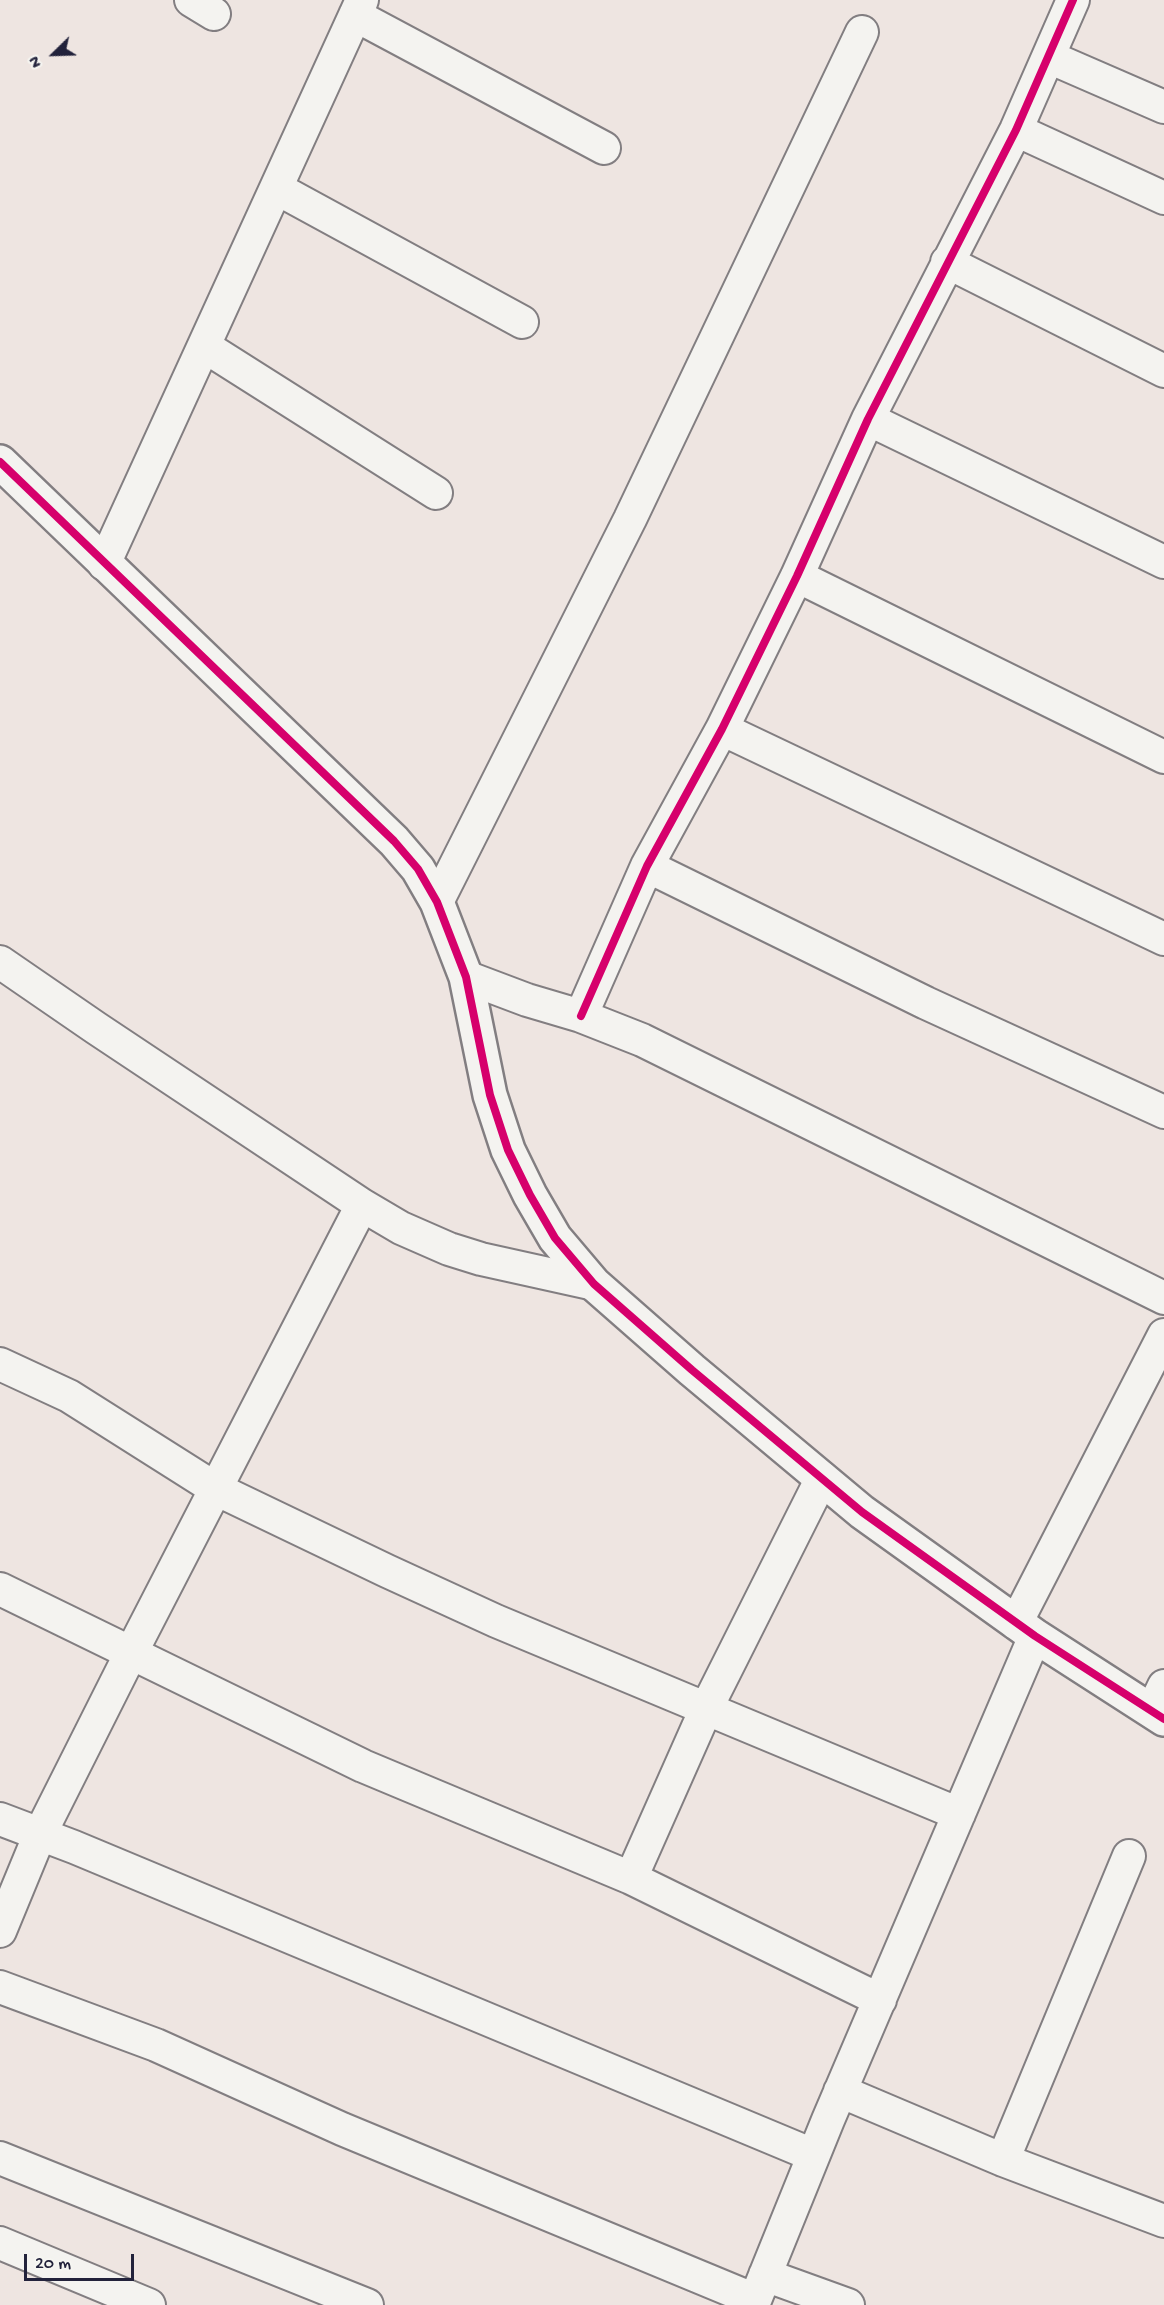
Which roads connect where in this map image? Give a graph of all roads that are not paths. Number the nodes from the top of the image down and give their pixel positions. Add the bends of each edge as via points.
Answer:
1 (1073, 0) edge
2 (358, 8) edge
3 (862, 32) dead end
4 (1049, 57) junction
5 (1164, 107) edge
6 (1016, 130) junction
7 (604, 148) dead end
8 (276, 188) junction
9 (1164, 198) edge
10 (947, 262) junction
11 (522, 322) dead end
12 (204, 346) junction
13 (1164, 371) edge
14 (868, 419) junction
15 (0, 462) edge
16 (436, 494) dead end
17 (1164, 562) edge
18 (104, 564) junction
19 (797, 576) junction
20 (722, 729) junction
21 (1164, 757) edge
22 (647, 866) junction
23 (437, 902) junction
24 (1164, 939) edge
25 (0, 962) edge
26 (466, 977) junction
27 (581, 1016) junction
28 (1164, 1112) edge
29 (362, 1204) junction
30 (594, 1284) junction
31 (1164, 1298) edge
32 (1164, 1335) edge
33 (0, 1364) edge
34 (822, 1478) junction
35 (216, 1489) junction
36 (0, 1589) edge
37 (1026, 1629) junction
38 (131, 1653) junction
39 (1160, 1705) edge
40 (706, 1709) junction
41 (959, 1814) junction
42 (0, 1819) edge
43 (40, 1834) junction
44 (1129, 1856) dead end
45 (631, 1878) junction
46 (0, 1931) edge
47 (0, 1987) edge
48 (880, 2000) junction
49 (840, 2091) junction
50 (813, 2155) junction
51 (0, 2158) edge
52 (1003, 2160) junction
53 (1164, 2221) edge
54 (0, 2243) edge
55 (758, 2293) edge
56 (149, 2305) edge
57 (367, 2305) edge
58 (848, 2305) edge

1 - 4 street
2 - 7 street
2 - 8 street
3 - 23 street via 630,519
4 - 5 street
4 - 6 street
6 - 9 street
6 - 10 street
8 - 11 street
8 - 12 street
10 - 13 street
10 - 14 street
12 - 16 street
12 - 18 street
14 - 17 street
14 - 19 street
15 - 18 street
18 - 23 street via 394,840 418,869
19 - 20 street
19 - 21 street
20 - 22 street
20 - 24 street
22 - 27 street
22 - 28 street via 926,1003
23 - 26 street
25 - 29 street
26 - 27 street
26 - 30 street via 490,1095 508,1150 555,1238
27 - 31 street via 642,1040
29 - 30 street via 401,1228 449,1249
29 - 35 street
30 - 34 street
32 - 37 street
33 - 35 street via 69,1396
34 - 37 street via 862,1512
34 - 40 street
35 - 38 street
35 - 40 street via 496,1621
36 - 38 street
37 - 39 street
37 - 41 street
38 - 43 street
38 - 45 street via 363,1766
40 - 41 street
40 - 45 street
41 - 48 street
42 - 43 street
43 - 46 street
43 - 50 street
44 - 52 street
45 - 48 street
47 - 55 street via 156,2045 342,2130
48 - 49 street
49 - 50 street
49 - 52 street
50 - 55 street
51 - 57 street
52 - 53 street
54 - 56 street
55 - 58 street

